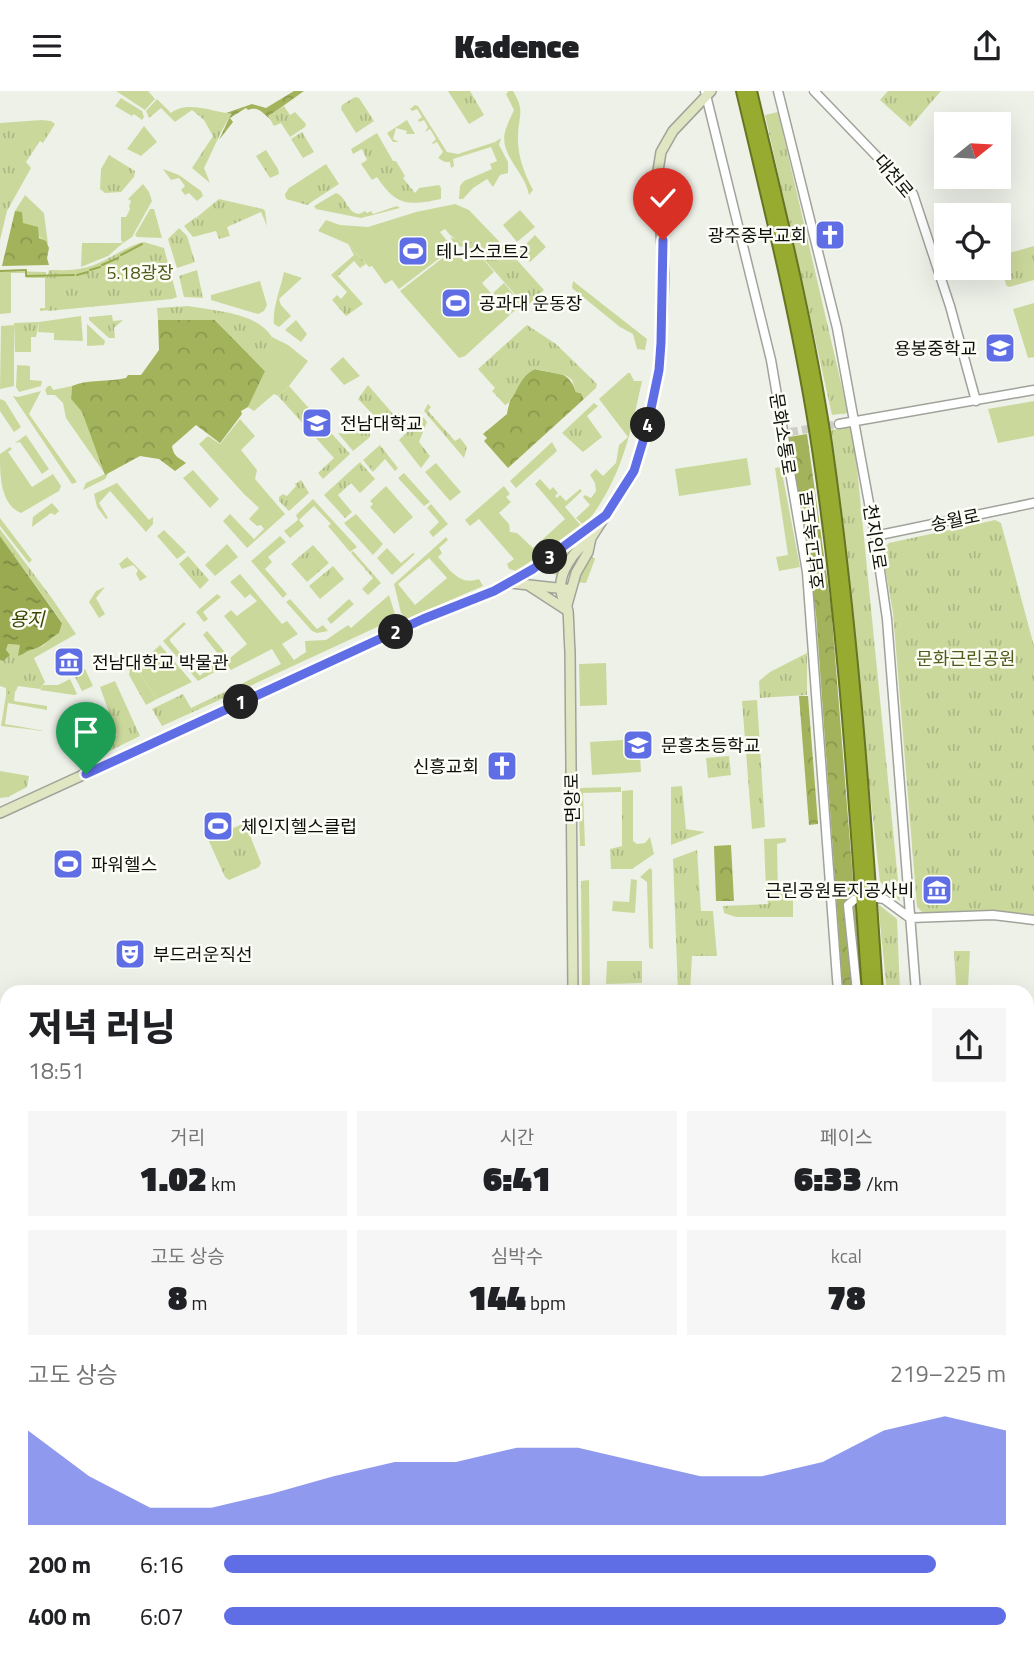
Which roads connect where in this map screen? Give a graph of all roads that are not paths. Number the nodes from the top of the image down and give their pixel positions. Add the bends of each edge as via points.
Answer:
1 (742, 91) edge
2 (751, 91) edge
3 (778, 91) edge
4 (814, 91) edge
5 (708, 93) edge
6 (1034, 390) edge
7 (976, 401) junction
8 (856, 421) junction
9 (839, 424) tunnel mouth
10 (1034, 503) edge
11 (606, 515) junction
12 (875, 536) junction
13 (509, 583) junction
14 (525, 583) junction
15 (566, 589) junction
16 (567, 608) junction
17 (2, 811) edge
18 (877, 898) dead end
19 (854, 900) dead end
20 (910, 918) junction
21 (1034, 921) edge
22 (573, 985) edge
23 (837, 985) edge
24 (856, 985) edge
25 (867, 985) edge
26 (876, 985) edge
27 (915, 985) edge

1 - 25 highway, 호남고속도로 via 818,447 841,639
2 - 26 highway, 호남고속도로 via 805,330 825,442 848,627
3 - 8 street, 천지인로 via 832,303
4 - 7 street, 대천로 via 913,194
5 - 11 main road via 673,131 661,152 657,177 664,274 659,370 638,461
5 - 23 street, 문화소통로 via 771,360 807,572
6 - 7 street
7 - 8 street
8 - 9 street
8 - 12 street, 천지인로
10 - 12 street, 송월로
11 - 13 main road
11 - 15 main road via 573,556 563,576
12 - 20 street, 천지인로 via 887,618
13 - 14 main road
13 - 17 main road
14 - 15 main road
14 - 16 main road
15 - 16 main road, 면앙로 via 562,596
16 - 22 main road, 면앙로
18 - 20 street
19 - 24 street via 848,905
20 - 21 street via 993,915
20 - 27 street, 천지인로

